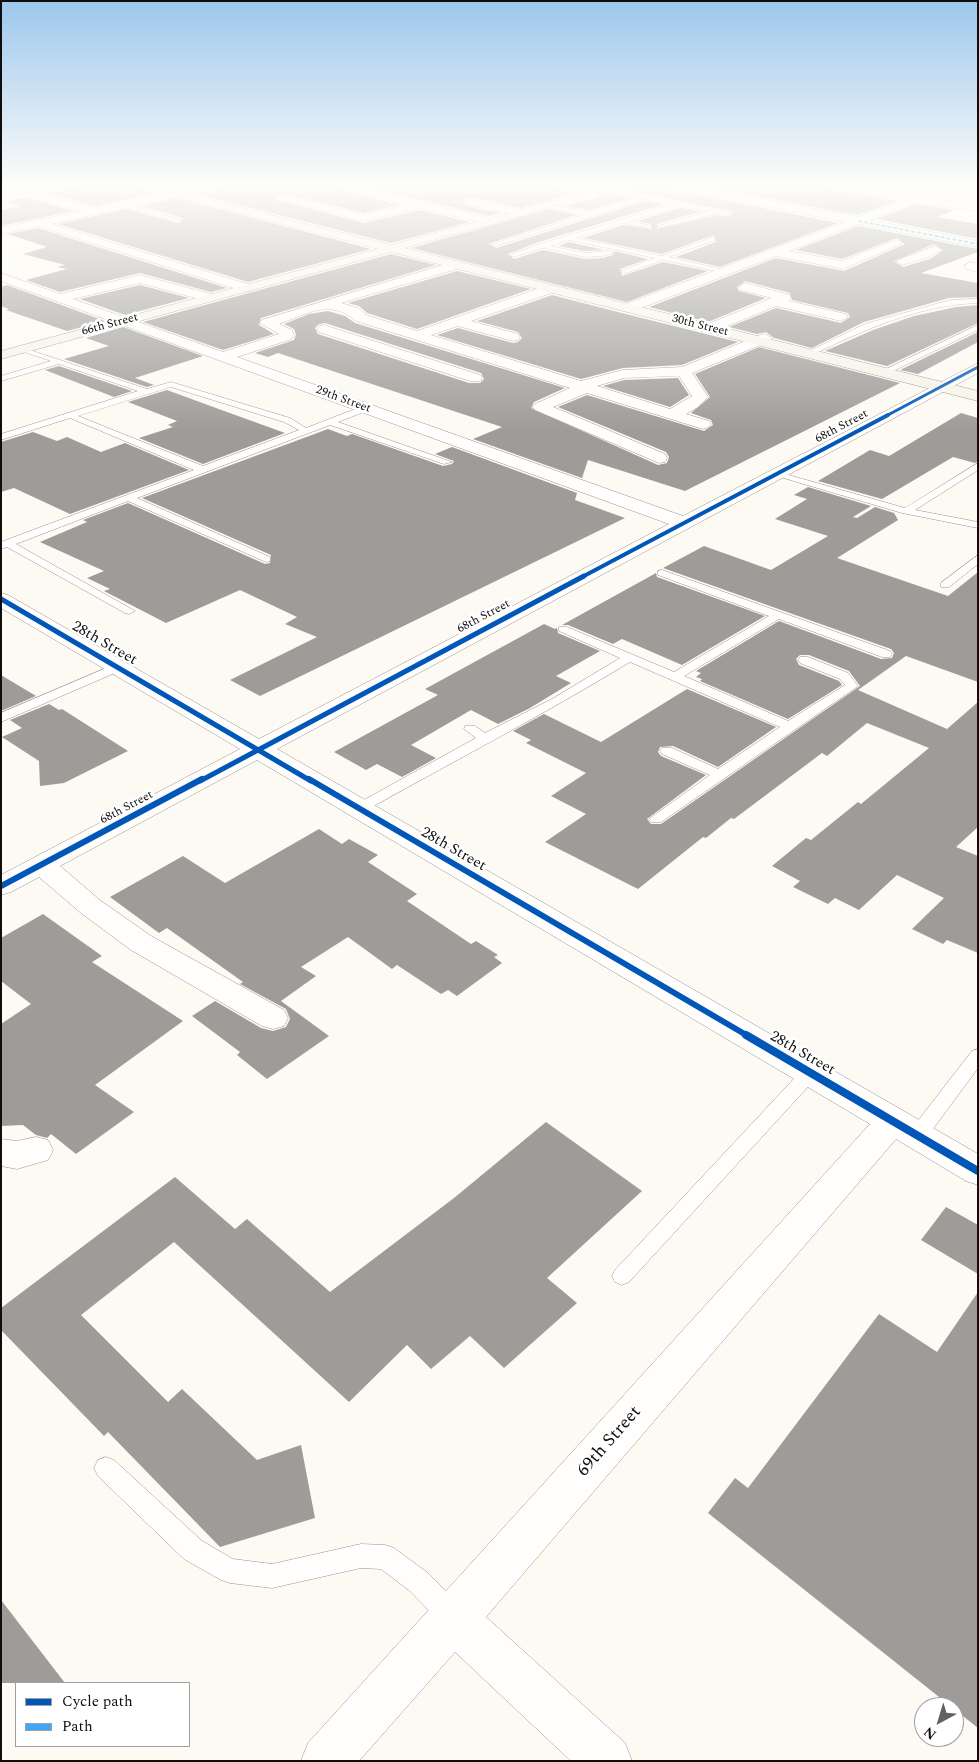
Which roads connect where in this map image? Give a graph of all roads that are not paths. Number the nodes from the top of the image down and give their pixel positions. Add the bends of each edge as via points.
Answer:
1 (180, 267) edge
2 (325, 267) edge
3 (448, 267) edge
4 (465, 267) edge
5 (473, 267) edge
6 (636, 267) edge
7 (707, 267) edge
8 (736, 267) edge
9 (850, 267) edge
10 (726, 271) junction
11 (863, 271) dead end
12 (623, 272) dead end
13 (1, 277) edge
14 (745, 286) dead end
15 (247, 288) junction
16 (550, 289) junction
17 (60, 298) junction
18 (210, 298) junction
19 (978, 301) edge
20 (776, 302) junction
21 (327, 303) junction
22 (452, 307) dead end
23 (631, 307) junction
24 (742, 308) dead end
25 (478, 315) junction
26 (841, 317) dead end
27 (124, 322) junction
28 (459, 322) junction
29 (709, 324) junction
30 (978, 327) edge
31 (324, 329) dead end
32 (416, 336) junction
33 (513, 337) dead end
34 (762, 340) junction
35 (436, 344) junction
36 (24, 349) junction
37 (811, 352) junction
38 (402, 354) junction
39 (1, 355) edge
40 (222, 357) junction
41 (60, 361) junction
42 (379, 362) dead end
43 (978, 367) edge
44 (888, 370) junction
45 (684, 371) junction
46 (475, 378) dead end
47 (1, 379) edge
48 (943, 386) junction
49 (581, 388) junction
50 (145, 391) junction
51 (978, 391) edge
52 (978, 396) edge
53 (634, 404) junction
54 (366, 408) junction
55 (616, 411) dead end
56 (69, 415) junction
57 (670, 415) junction
58 (599, 419) dead end
59 (328, 421) junction
60 (703, 424) dead end
61 (582, 426) junction
62 (306, 431) junction
63 (1, 438) edge
64 (659, 458) dead end
65 (447, 462) dead end
66 (978, 466) edge
67 (201, 469) junction
68 (775, 474) junction
69 (129, 498) junction
70 (906, 511) junction
71 (685, 523) junction
72 (978, 525) edge
73 (4, 545) edge
74 (978, 558) edge
75 (266, 559) dead end
76 (662, 573) dead end
77 (945, 585) dead end
78 (1, 599) edge
79 (130, 611) dead end
80 (778, 615) junction
81 (562, 628) dead end
82 (886, 654) dead end
83 (630, 657) junction
84 (804, 660) dead end
85 (118, 667) junction
86 (676, 676) junction
87 (1, 718) edge
88 (790, 726) junction
89 (470, 729) dead end
90 (485, 738) junction
91 (260, 751) junction
92 (667, 751) dead end
93 (720, 774) junction
94 (358, 809) junction
95 (656, 819) dead end
96 (42, 865) junction
97 (1, 886) edge
98 (273, 1018) dead end
99 (978, 1055) edge
100 (810, 1073) junction
101 (904, 1128) junction
102 (36, 1150) dead end
103 (1, 1152) edge
104 (978, 1171) edge
105 (622, 1276) dead end
106 (106, 1468) dead end
107 (454, 1619) junction
108 (326, 1761) edge
109 (606, 1761) edge

1 - 15 street
2 - 15 main road, 66th Street
3 - 21 street
4 - 16 main road, 30th Street
5 - 23 main road, 30th Street
6 - 12 lane
7 - 10 lane
8 - 10 street
9 - 11 street
10 - 23 street
13 - 17 street, 29th Street
14 - 20 street via 786,297
15 - 18 main road, 66th Street
16 - 23 main road, 30th Street
16 - 25 street
17 - 18 street via 140,279
17 - 27 street, 29th Street
18 - 27 main road, 66th Street
19 - 37 lane via 950,302 868,326
20 - 26 street
20 - 29 street
21 - 32 street
21 - 40 street via 267,323 287,333 285,338
22 - 25 street
23 - 29 main road, 30th Street
23 - 34 main road, 30th Street
24 - 29 street
25 - 28 street
27 - 36 main road, 66th Street
27 - 40 street, 29th Street
28 - 32 street
28 - 33 street
29 - 34 main road, 30th Street
30 - 44 lane
31 - 38 street
32 - 35 street
34 - 37 main road, 30th Street
34 - 45 street
35 - 38 street
35 - 49 street
36 - 39 main road, 66th Street
36 - 41 lane
37 - 44 main road, 30th Street
37 - 48 main road, 30th Street
38 - 42 street
38 - 46 street
40 - 54 street, 29th Street
41 - 47 lane
41 - 50 lane
43 - 48 street, 68th Street
44 - 48 main road, 30th Street
45 - 49 street via 623,374
45 - 57 street via 700,397
48 - 51 main road
48 - 52 main road
48 - 68 street, 68th Street
49 - 53 street
49 - 61 street via 540,407
50 - 56 lane
50 - 62 lane via 176,385 287,420
53 - 55 street
53 - 57 street
54 - 59 lane
54 - 71 street, 29th Street
56 - 63 lane
56 - 67 lane
57 - 60 street
58 - 61 street
59 - 62 lane
59 - 65 lane
61 - 64 street
62 - 67 lane
66 - 70 lane
67 - 69 lane
68 - 70 lane
68 - 71 street, 68th Street
69 - 73 lane
69 - 75 lane
70 - 72 lane
71 - 91 street, 68th Street
73 - 79 lane
74 - 77 lane
76 - 80 lane
78 - 85 street, 28th Street
80 - 82 lane
80 - 86 lane
81 - 83 lane
83 - 86 lane
83 - 90 lane via 556,702
84 - 88 lane via 844,676 852,686
85 - 87 lane
85 - 91 street, 28th Street
86 - 88 lane
88 - 93 lane
89 - 90 lane
90 - 94 lane
91 - 94 street, 28th Street
91 - 96 street, 68th Street
92 - 93 lane
93 - 95 lane
94 - 100 street, 28th Street
96 - 97 street, 68th Street
96 - 98 street via 91,907 142,943
99 - 101 lane
100 - 101 street, 28th Street
100 - 105 lane
101 - 104 street, 28th Street
101 - 107 street, 69th Street
102 - 103 street via 17,1155
106 - 107 lane via 193,1550 230,1571 272,1576 361,1556 385,1557 419,1582
107 - 108 street, 69th Street
107 - 109 street

